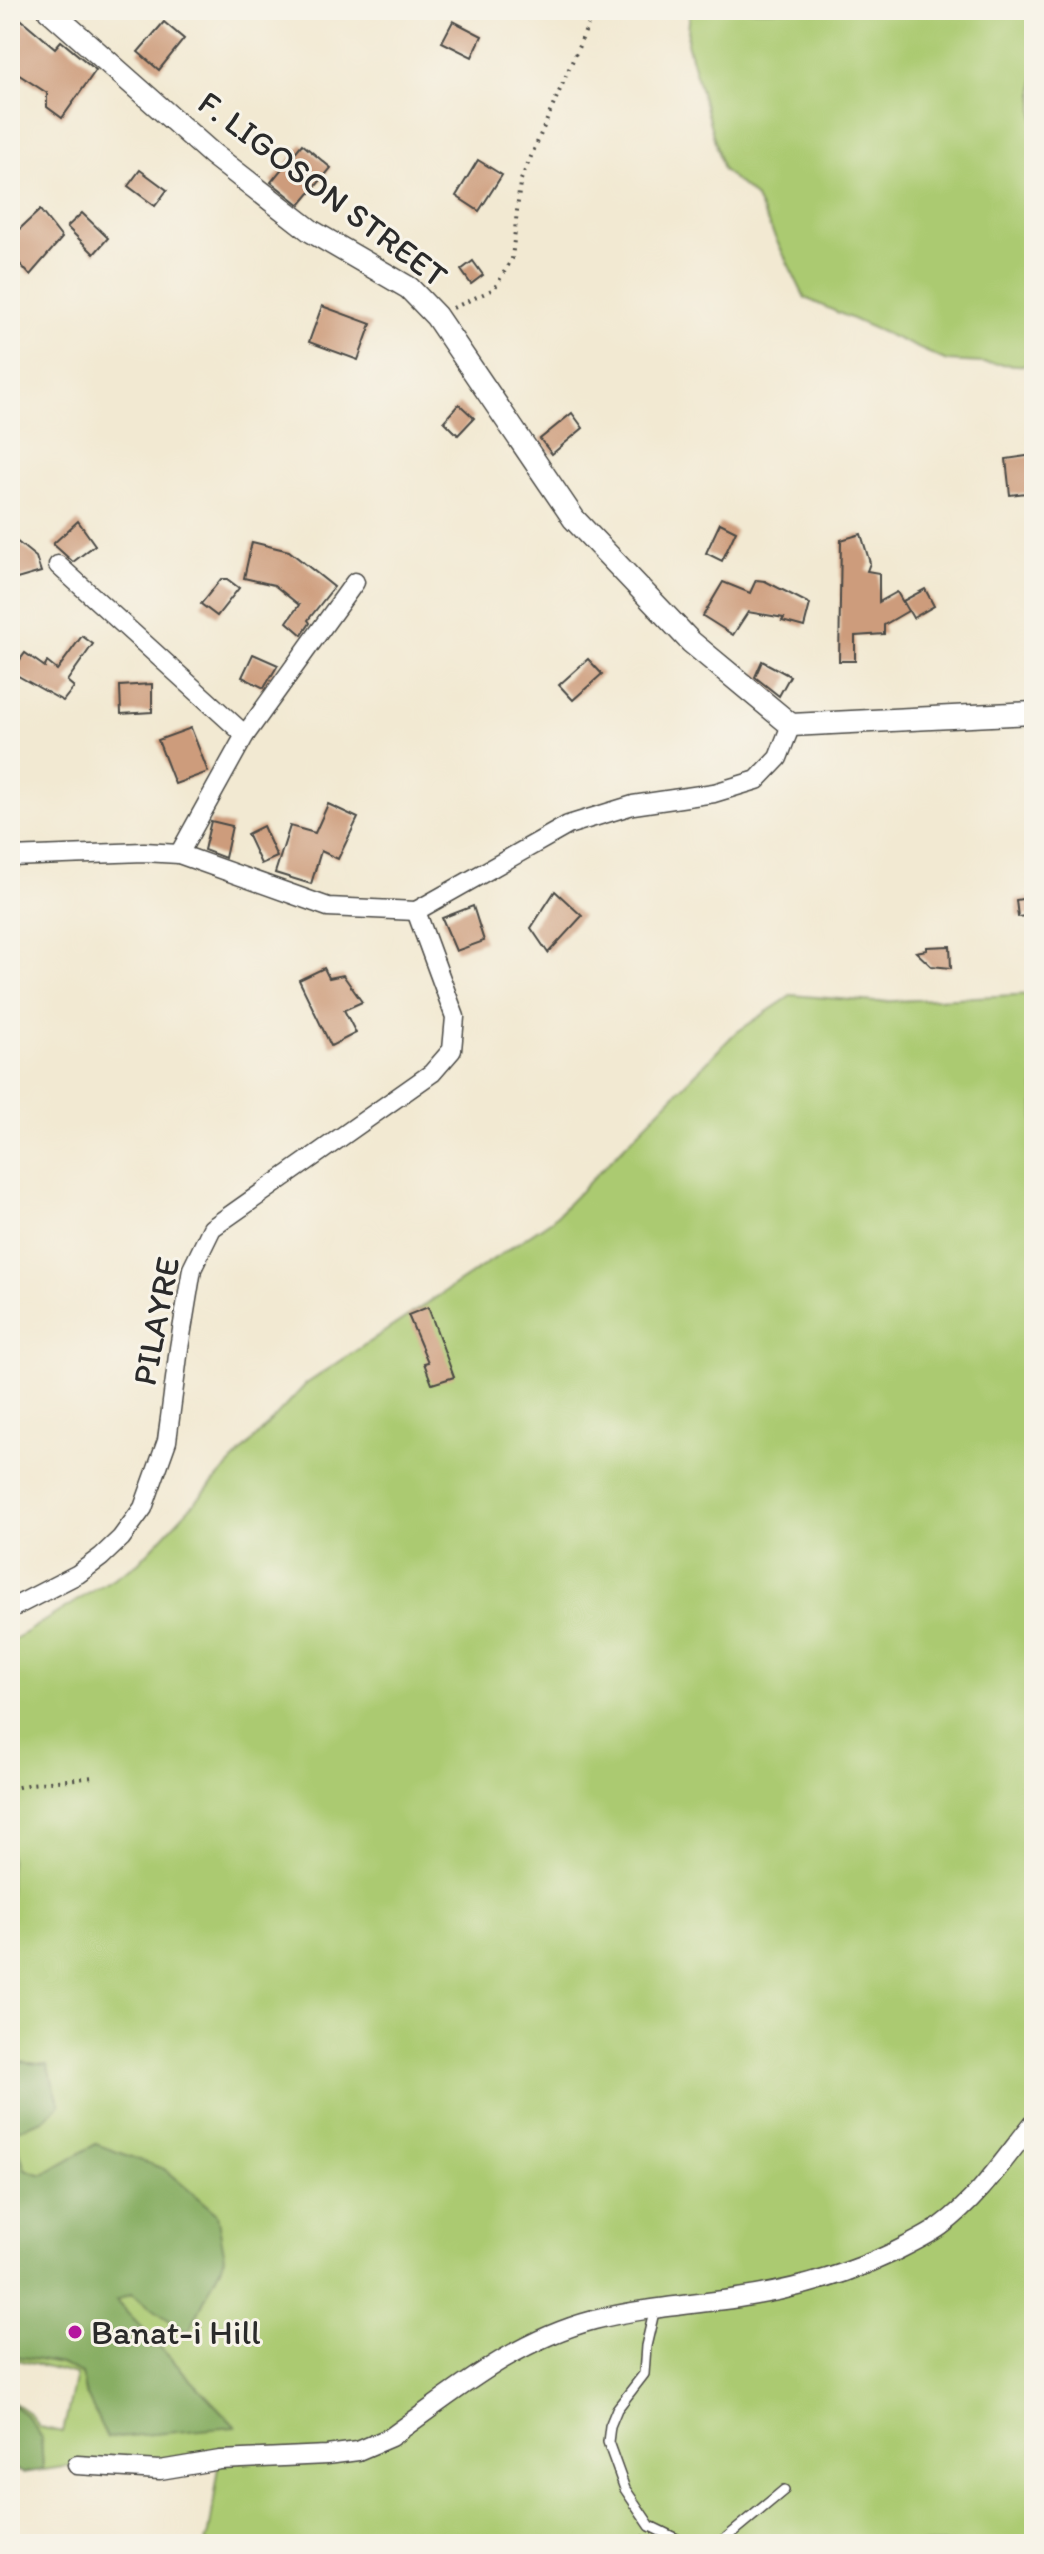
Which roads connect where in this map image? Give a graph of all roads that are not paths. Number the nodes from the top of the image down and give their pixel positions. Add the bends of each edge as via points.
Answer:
1 (49, 10) edge
2 (58, 565) dead end
3 (355, 582) dead end
4 (1034, 713) edge
5 (791, 725) junction
6 (245, 735) junction
7 (179, 854) junction
8 (10, 857) edge
9 (416, 911) junction
10 (10, 1609) edge
11 (1034, 2122) edge
12 (655, 2308) junction
13 (77, 2465) dead end
14 (784, 2490) dead end
15 (687, 2544) edge
16 (719, 2544) edge

1 - 5 street, F. LIGOSON STREET via 311,231 409,288 436,316 574,519 691,642
2 - 6 street
3 - 6 street
4 - 5 street
5 - 9 street via 778,758 757,780 714,793 633,805 568,825
6 - 7 street
7 - 8 street
7 - 9 street via 328,907
9 - 10 street, PILAYRE via 455,1017 452,1050 432,1073 212,1228 192,1269 167,1441 143,1508 101,1557
11 - 12 street via 954,2215 867,2265 804,2286
12 - 13 street via 595,2320 533,2342 499,2359 391,2437 358,2451 220,2460 160,2470
12 - 15 lane via 644,2374 617,2409 608,2442 625,2489 650,2526
14 - 16 lane

